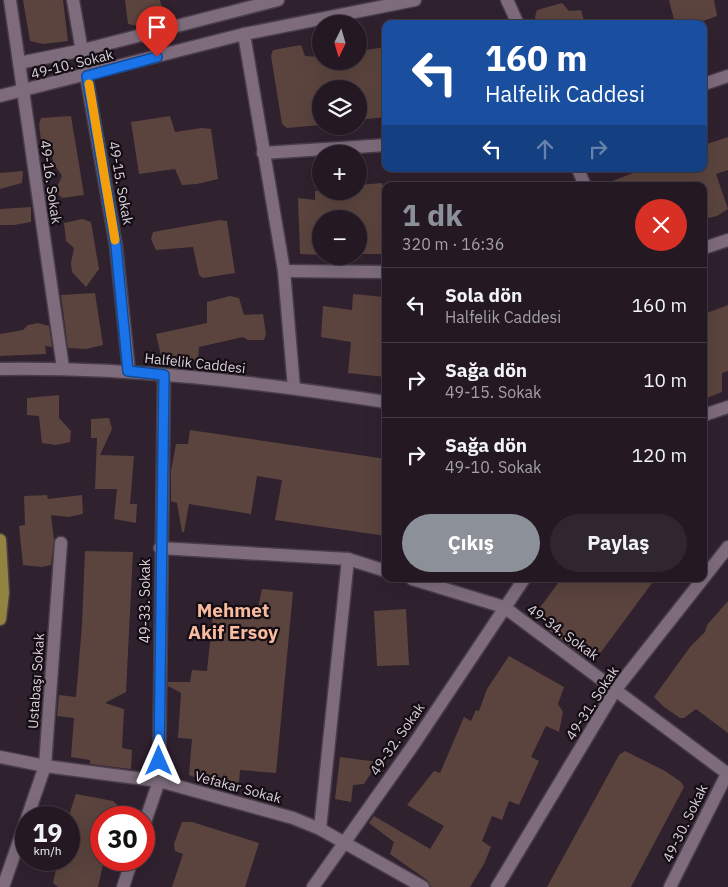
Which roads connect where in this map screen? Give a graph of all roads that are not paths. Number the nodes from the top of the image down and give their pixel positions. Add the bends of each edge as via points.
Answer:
1 (10, 0) edge
2 (73, 0) edge
3 (278, 0) edge
4 (415, 0) edge
5 (508, 0) edge
6 (239, 4) edge
7 (516, 20) edge
8 (244, 34) junction
9 (82, 50) junction
10 (19, 63) junction
11 (87, 76) junction
12 (728, 76) edge
13 (707, 83) edge
14 (22, 92) junction
15 (0, 96) edge
16 (382, 145) edge
17 (262, 154) junction
18 (728, 240) edge
19 (707, 247) edge
20 (284, 271) junction
21 (382, 272) edge
22 (63, 368) junction
23 (0, 369) edge
24 (128, 371) junction
25 (164, 375) junction
26 (294, 388) junction
27 (382, 401) edge
28 (728, 407) edge
29 (707, 414) edge
30 (0, 540) edge
31 (61, 543) dead end
32 (728, 547) edge
33 (160, 548) junction
34 (348, 559) junction
35 (382, 570) edge
36 (707, 574) edge
37 (422, 582) edge
38 (522, 582) edge
39 (700, 582) edge
40 (504, 606) junction
41 (0, 620) edge
42 (616, 689) junction
43 (0, 756) edge
44 (45, 766) junction
45 (728, 773) edge
46 (159, 781) junction
47 (31, 806) edge
48 (150, 806) edge
49 (320, 829) junction
50 (343, 842) junction
51 (15, 854) edge
52 (128, 871) edge
53 (4, 887) edge
54 (123, 887) edge
55 (313, 887) edge
56 (423, 887) edge
57 (497, 887) edge
58 (670, 887) edge

1 - 10 street, 49-16. Sokak
2 - 9 street, 49-15. Sokak
3 - 6 street, 49-10. Sokak
4 - 8 street, 49-10. Sokak
5 - 7 street
6 - 9 street, 49-10. Sokak
8 - 11 street, 49-10. Sokak
8 - 17 street
9 - 10 street, 49-10. Sokak
9 - 11 street, 49-15. Sokak
10 - 14 street, 49-16. Sokak
11 - 14 street, 49-10. Sokak
11 - 24 street, 49-15. Sokak via 116,246
12 - 13 street
14 - 15 street, 49-10. Sokak
14 - 22 street, 49-16. Sokak
16 - 17 street
17 - 20 street
18 - 19 street
20 - 21 street
20 - 26 street
22 - 23 street, Halfelik Caddesi
22 - 24 street, Halfelik Caddesi
24 - 25 street, Halfelik Caddesi
25 - 26 street, Halfelik Caddesi
25 - 33 street, 49-33. Sokak
26 - 27 street, Halfelik Caddesi
28 - 29 street
30 - 41 main road via 3,593
31 - 44 street, Ustabaşı Sokak
32 - 36 street, 49-31. Sokak
33 - 34 street
33 - 46 street, 49-33. Sokak
34 - 35 street
34 - 49 street
37 - 40 street, 49-34. Sokak
38 - 40 street, 49-32. Sokak
39 - 42 street, 49-31. Sokak
40 - 42 street, 49-34. Sokak
40 - 50 street, 49-32. Sokak via 414,744
42 - 45 street, 49-34. Sokak
42 - 57 street, 49-31. Sokak
43 - 44 street, Vefakar Sokak
44 - 46 street, Vefakar Sokak
44 - 47 street, Ustabaşı Sokak
45 - 58 street, 49-30. Sokak
46 - 48 street, 49-33. Sokak
46 - 49 street, Vefakar Sokak via 240,802
49 - 50 street, Vefakar Sokak
50 - 55 street, 49-32. Sokak
50 - 56 street, Vefakar Sokak
51 - 53 street, Ustabaşı Sokak
52 - 54 street

